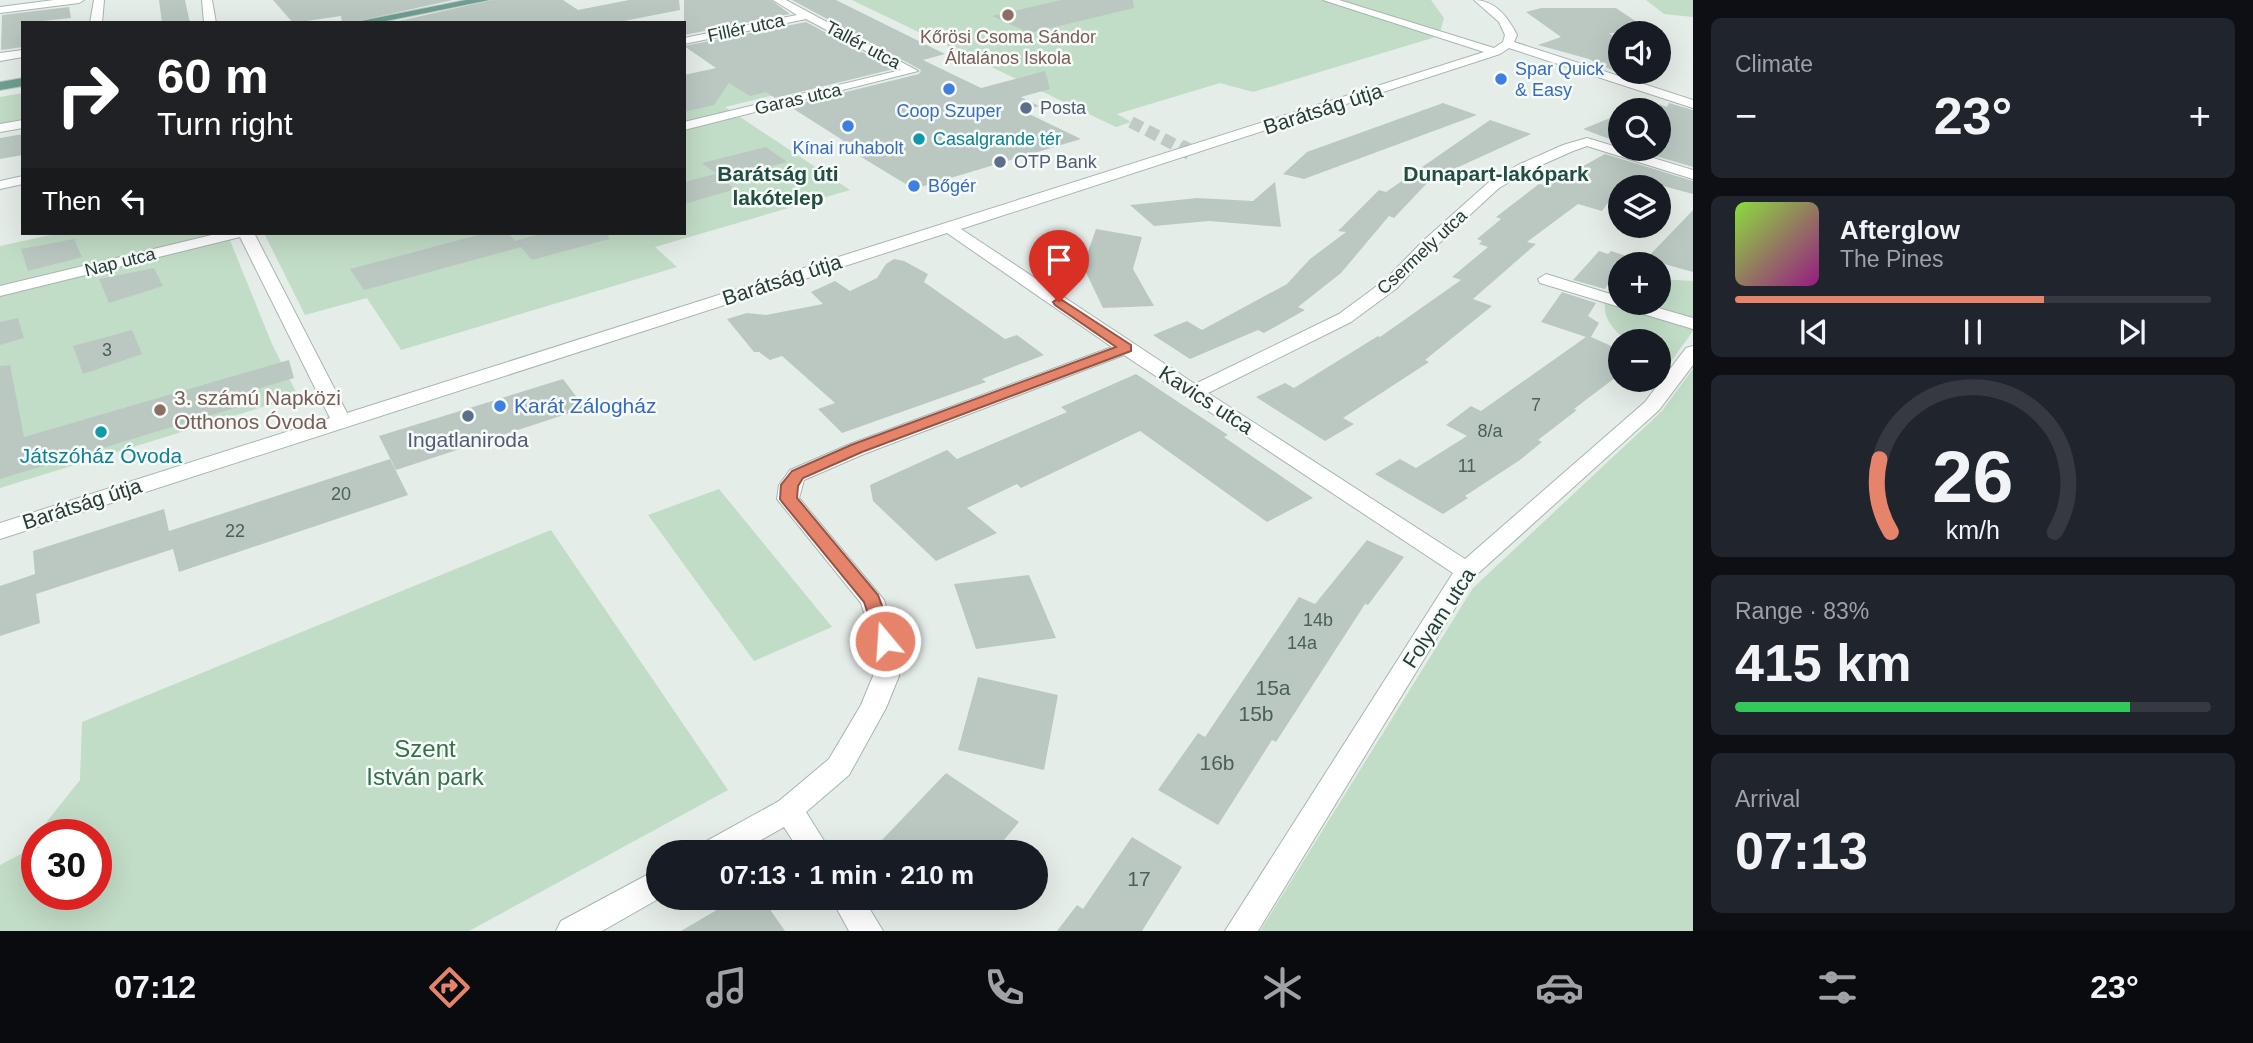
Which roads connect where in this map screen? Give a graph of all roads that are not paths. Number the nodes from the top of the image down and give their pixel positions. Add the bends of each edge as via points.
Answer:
1 (79, 0) edge
2 (99, 0) edge
3 (207, 0) edge
4 (778, 0) edge
5 (1328, 0) edge
6 (1479, 0) edge
7 (477, 1) edge
8 (0, 10) edge
9 (807, 16) junction
10 (96, 21) edge
11 (210, 21) edge
12 (367, 21) edge
13 (686, 41) edge
14 (1502, 48) junction
15 (21, 53) edge
16 (0, 57) edge
17 (912, 71) joint
18 (21, 82) edge
19 (0, 86) edge
20 (1693, 104) edge
21 (21, 124) edge
22 (686, 126) edge
23 (0, 128) edge
24 (1693, 175) edge
25 (21, 180) edge
26 (0, 185) edge
27 (948, 227) junction
28 (231, 235) edge
29 (247, 235) edge
30 (1546, 279) dead end
31 (0, 291) edge
32 (1608, 298) edge
33 (1664, 315) edge
34 (1693, 324) edge
35 (1126, 348) junction
36 (1693, 352) edge
37 (1194, 392) junction
38 (341, 421) junction
39 (0, 531) edge
40 (1466, 571) junction
41 (789, 810) junction
42 (735, 840) edge
43 (808, 840) edge
44 (646, 890) edge
45 (854, 910) edge
46 (572, 931) edge
47 (867, 931) edge
48 (1241, 931) edge

1 - 8 street
2 - 10 street
3 - 11 street
4 - 9 street, Tallér utca
5 - 14 street
6 - 14 street via 1504,20 1511,34
7 - 12 main road
9 - 13 street, Fillér utca
9 - 17 street, Tallér utca
14 - 20 street
14 - 27 street, Barátság útja
15 - 16 street
17 - 22 street, Garas utca
18 - 19 main road
21 - 23 street
24 - 37 street, Csermely utca via 1587,142 1523,168 1494,185 1391,284 1345,318
25 - 26 street
27 - 35 street, Kavics utca
27 - 38 street, Barátság útja
28 - 31 street, Nap utca
29 - 38 street
30 - 32 street
33 - 34 street
35 - 37 street, Kavics utca
35 - 41 street via 797,475 788,499 872,600 885,641 886,676 839,767
36 - 40 street, Folyam utca via 1652,406
37 - 40 street, Kavics utca
38 - 39 street, Barátság útja
40 - 48 street, Folyam utca
41 - 42 street
41 - 43 street
44 - 46 street
45 - 47 street

